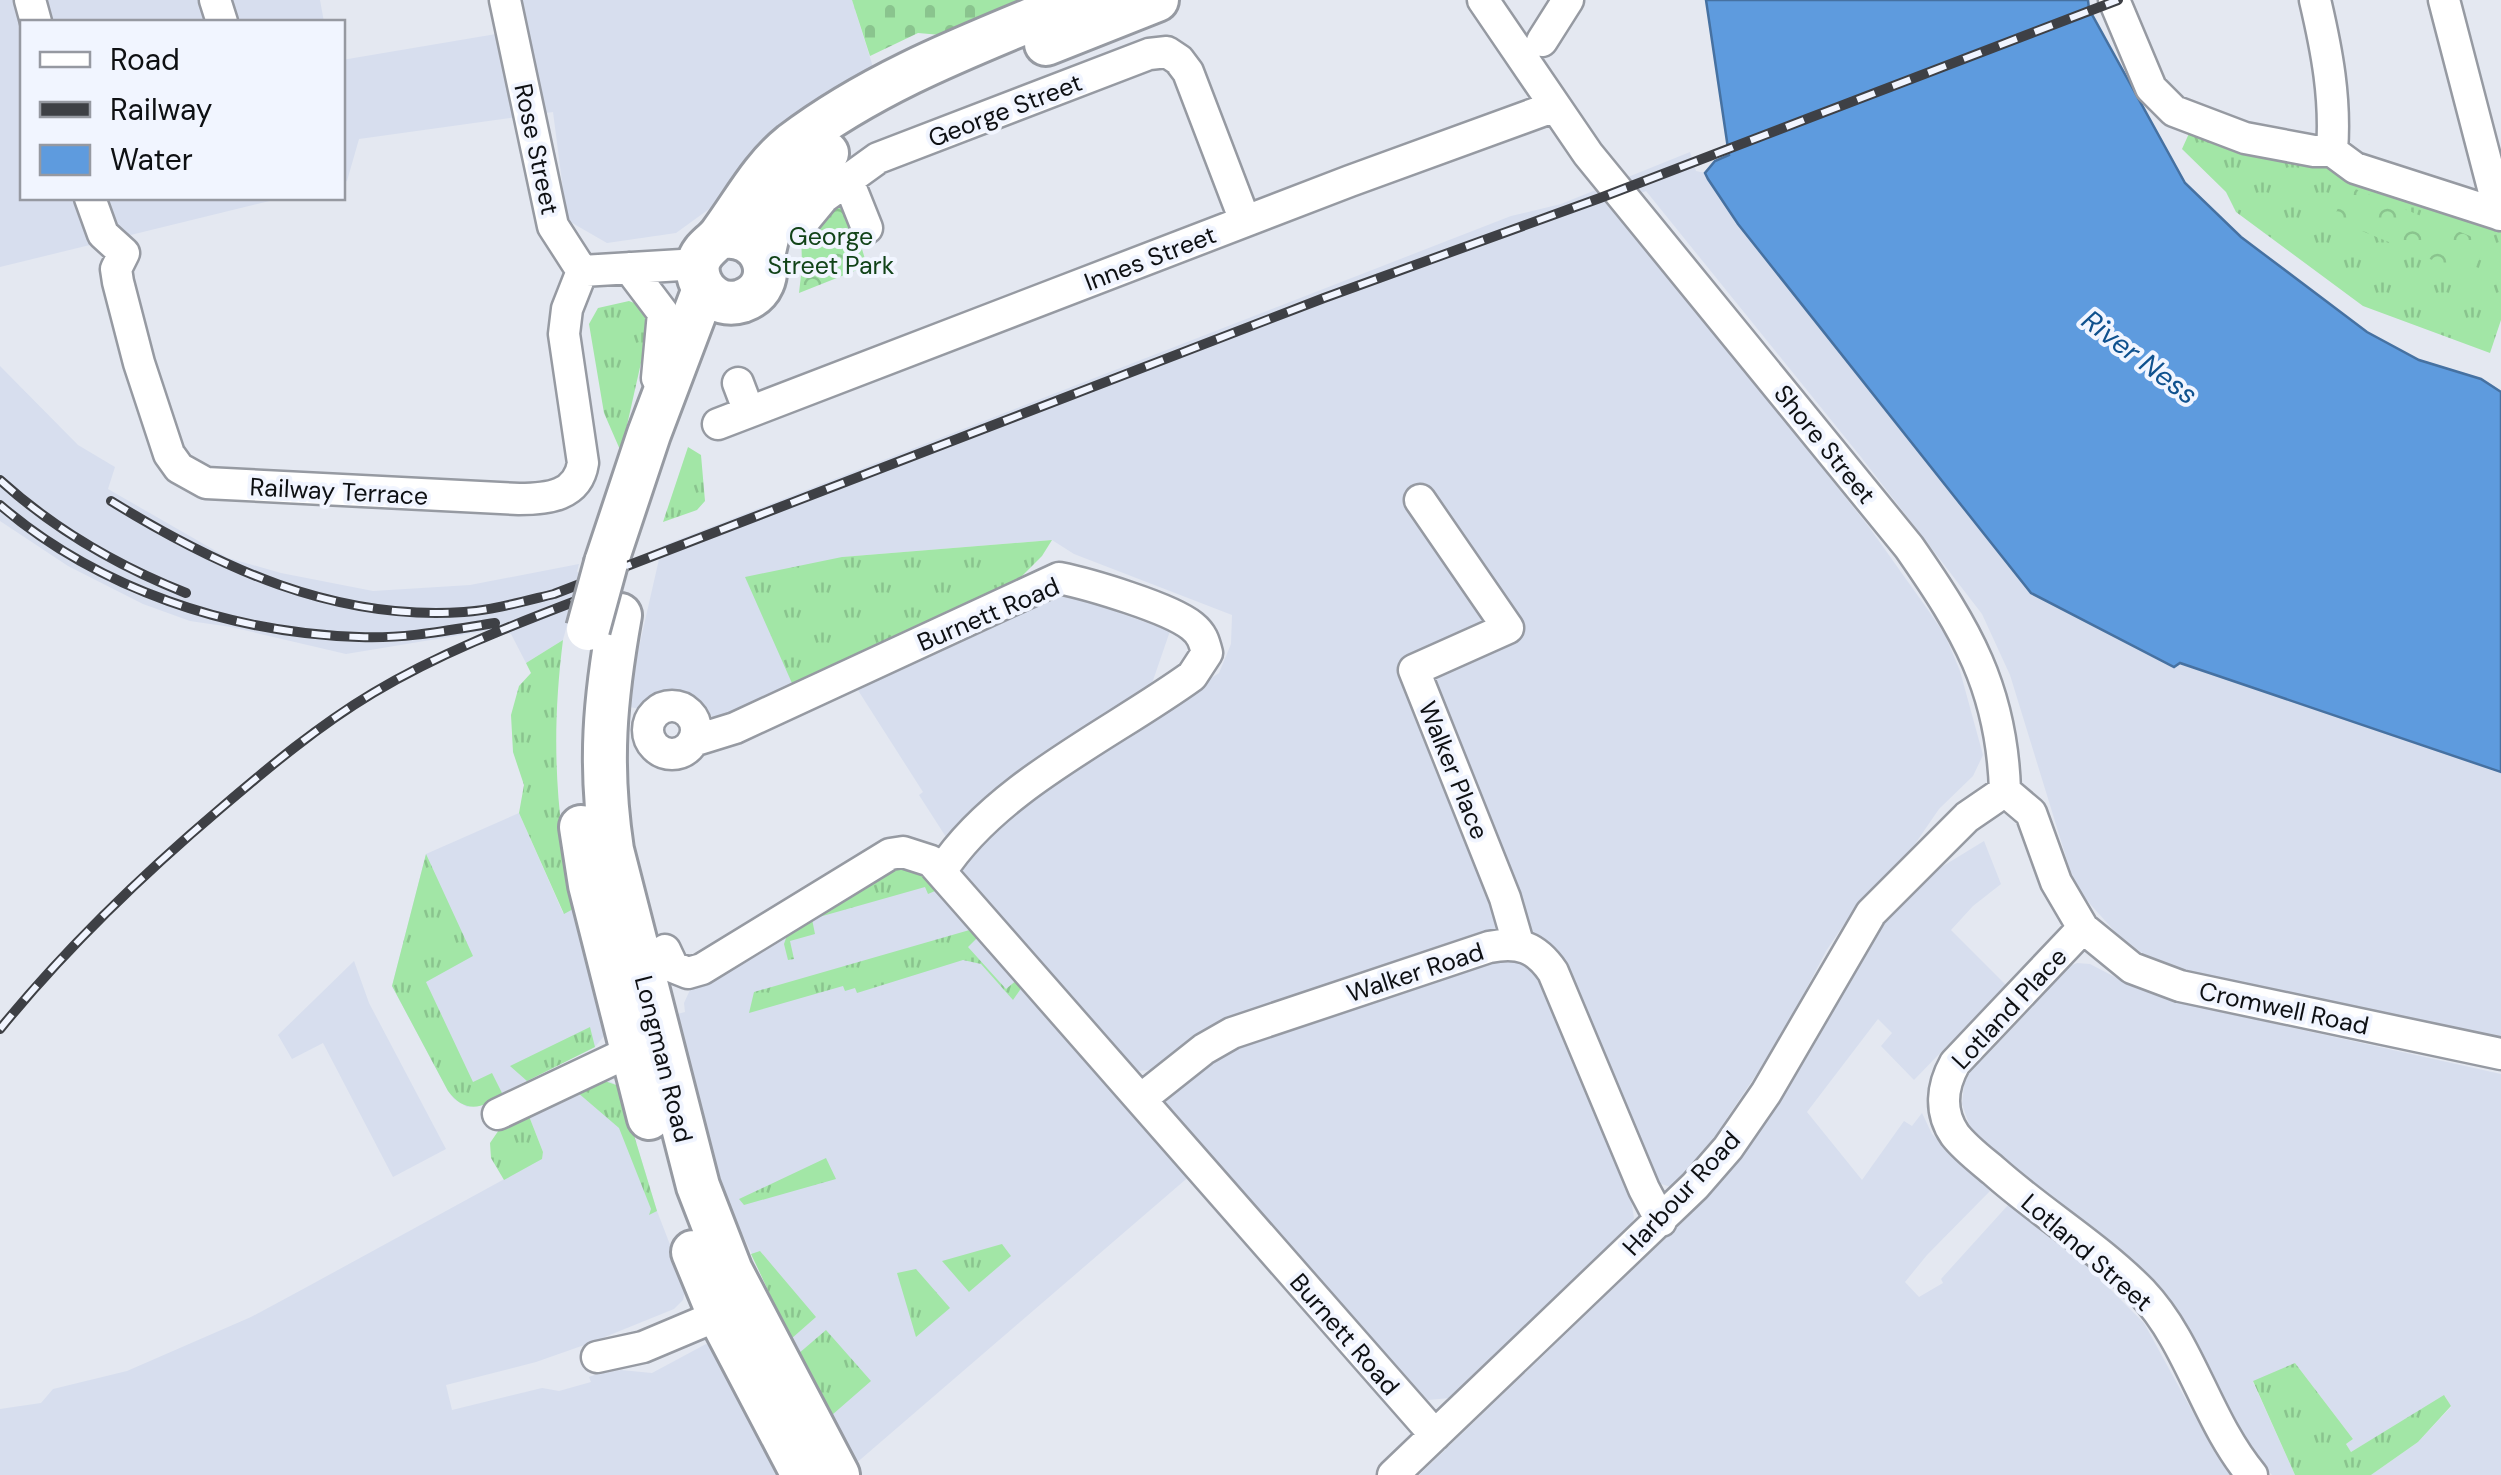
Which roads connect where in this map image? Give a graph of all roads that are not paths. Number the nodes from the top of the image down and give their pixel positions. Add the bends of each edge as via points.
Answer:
1 (505, 0) edge
2 (1079, 0) edge
3 (1157, 0) edge
4 (1483, 0) edge
5 (1568, 0) edge
6 (2114, 0) edge
7 (2316, 0) edge
8 (2444, 0) edge
9 (1542, 41) dead end
10 (1553, 107) junction
11 (2332, 151) junction
12 (847, 178) junction
13 (91, 200) edge
14 (2501, 215) edge
15 (805, 220) dead end
16 (1245, 221) junction
17 (866, 228) dead end
18 (629, 268) junction
19 (582, 271) junction
20 (714, 273) junction
21 (738, 383) dead end
22 (749, 412) junction
23 (718, 424) dead end
24 (649, 434) junction
25 (1420, 500) dead end
26 (622, 556) junction
27 (604, 622) junction
28 (702, 735) dead end
29 (2006, 791) junction
30 (942, 870) junction
31 (2084, 928) junction
32 (1518, 943) junction
33 (664, 950) dead end
34 (631, 1051) junction
35 (2501, 1054) edge
36 (1943, 1092) joint
37 (1141, 1099) junction
38 (498, 1114) dead end
39 (1661, 1221) junction
40 (718, 1315) junction
41 (598, 1356) dead end
42 (1435, 1434) junction
43 (803, 1475) edge
44 (838, 1475) edge
45 (1393, 1475) edge
46 (2252, 1475) edge

1 - 19 street, Rose Street via 553,226
2 - 20 highway via 904,73 788,148 752,187
3 - 20 highway via 912,98 858,128 786,193 769,222 765,266 754,294
4 - 10 street, Shore Street
5 - 9 street
6 - 11 street via 2151,88 2174,111 2245,138
7 - 11 street via 2331,71
8 - 14 street
10 - 16 street, Innes Street
10 - 29 street, Shore Street via 1909,547 1955,614 1992,699
11 - 14 street via 2356,168
12 - 15 street, George Street
12 - 16 street, George Street via 878,158 1167,52 1188,72
12 - 17 street
13 - 19 street, Railway Terrace via 103,234 124,253 118,282 162,438 179,468 206,483 538,499 567,492 582,472 582,449 564,334
16 - 22 street, Innes Street
18 - 19 street
18 - 20 street
18 - 24 street via 664,313
20 - 24 highway
20 - 26 highway via 712,346
21 - 22 street
22 - 23 street, Innes Street
24 - 26 highway
25 - 32 street, Walker Place via 1508,628 1414,670
26 - 27 highway
27 - 34 highway, Longman Road via 576,714 575,780 590,885
27 - 44 highway, Longman Road via 605,803 612,850 682,1131 731,1271
28 - 30 street, Burnett Road via 1059,578 1170,614 1203,636 1207,653 1192,676 1045,772 956,848
29 - 31 street via 2031,812 2056,882
29 - 39 street, Harbour Road via 1966,817 1871,913 1766,1093 1728,1148
30 - 33 street, Burnett Road via 916,854 890,854 702,970 673,966
30 - 37 street, Burnett Road
31 - 35 street, Cromwell Road via 2132,968 2167,982
31 - 36 street, Lotland Place via 1955,1063
32 - 37 street, Walker Road via 1232,1033
32 - 39 street, Walker Road via 1554,972
34 - 38 street
34 - 40 highway, Longman Road via 672,1200
36 - 46 street, Lotland Street via 1956,1135 2155,1308
37 - 42 street, Burnett Road
39 - 42 street, Harbour Road
40 - 41 street via 643,1346
40 - 43 highway, Longman Road
42 - 45 street, Harbour Road

